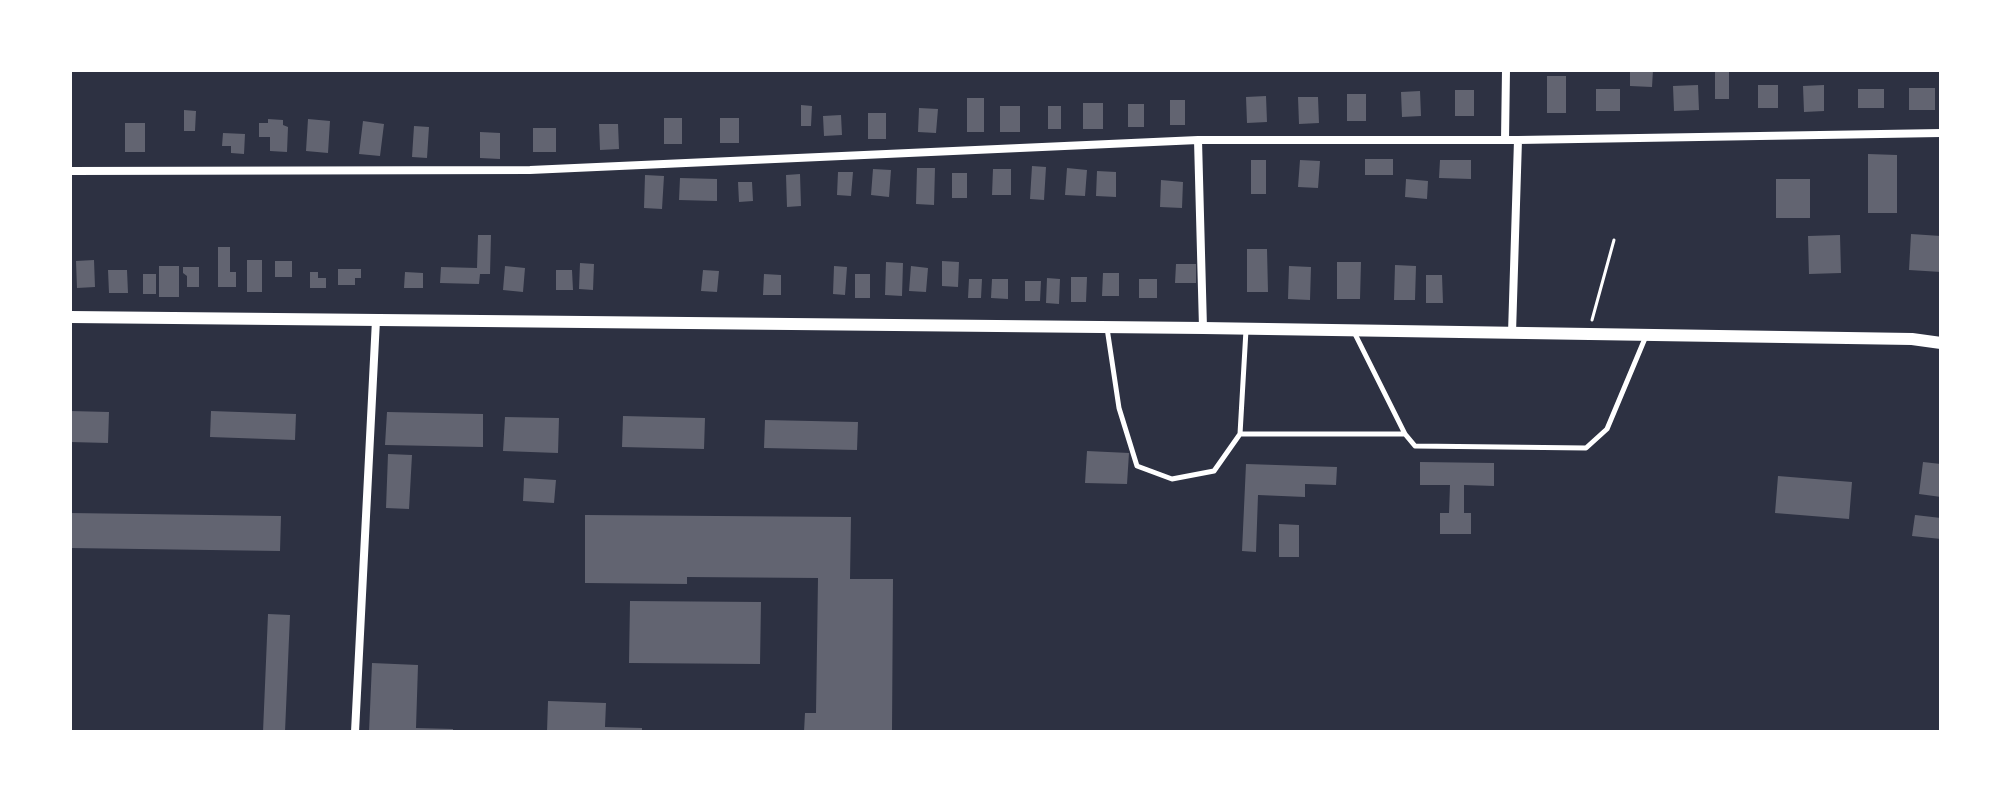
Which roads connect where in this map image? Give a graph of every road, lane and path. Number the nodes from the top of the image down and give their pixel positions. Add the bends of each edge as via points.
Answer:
1 (1506, 70) edge
2 (1941, 133) edge
3 (1198, 140) junction
4 (1505, 140) junction
5 (1518, 140) junction
6 (70, 171) edge
7 (1614, 240) dead end
8 (70, 317) edge
9 (376, 320) junction
10 (1106, 327) junction
11 (1203, 328) junction
12 (1246, 329) junction
13 (1353, 331) junction
14 (1512, 333) junction
15 (1588, 335) junction
16 (1646, 336) junction
17 (1941, 343) edge
18 (1240, 434) junction
19 (1405, 434) junction
20 (355, 732) edge

1 - 4 street
2 - 5 street
3 - 4 street
3 - 6 street via 530,170
3 - 11 street
4 - 5 street
5 - 14 street
7 - 15 path
8 - 9 main road
9 - 10 main road
9 - 20 street
10 - 11 main road
10 - 18 lane via 1119,408 1137,466 1172,479 1214,471
11 - 12 main road
12 - 13 main road
12 - 18 lane
13 - 14 main road
13 - 19 lane
14 - 15 main road
15 - 16 main road
16 - 17 main road
16 - 19 lane via 1607,429 1586,448 1415,446
18 - 19 lane

